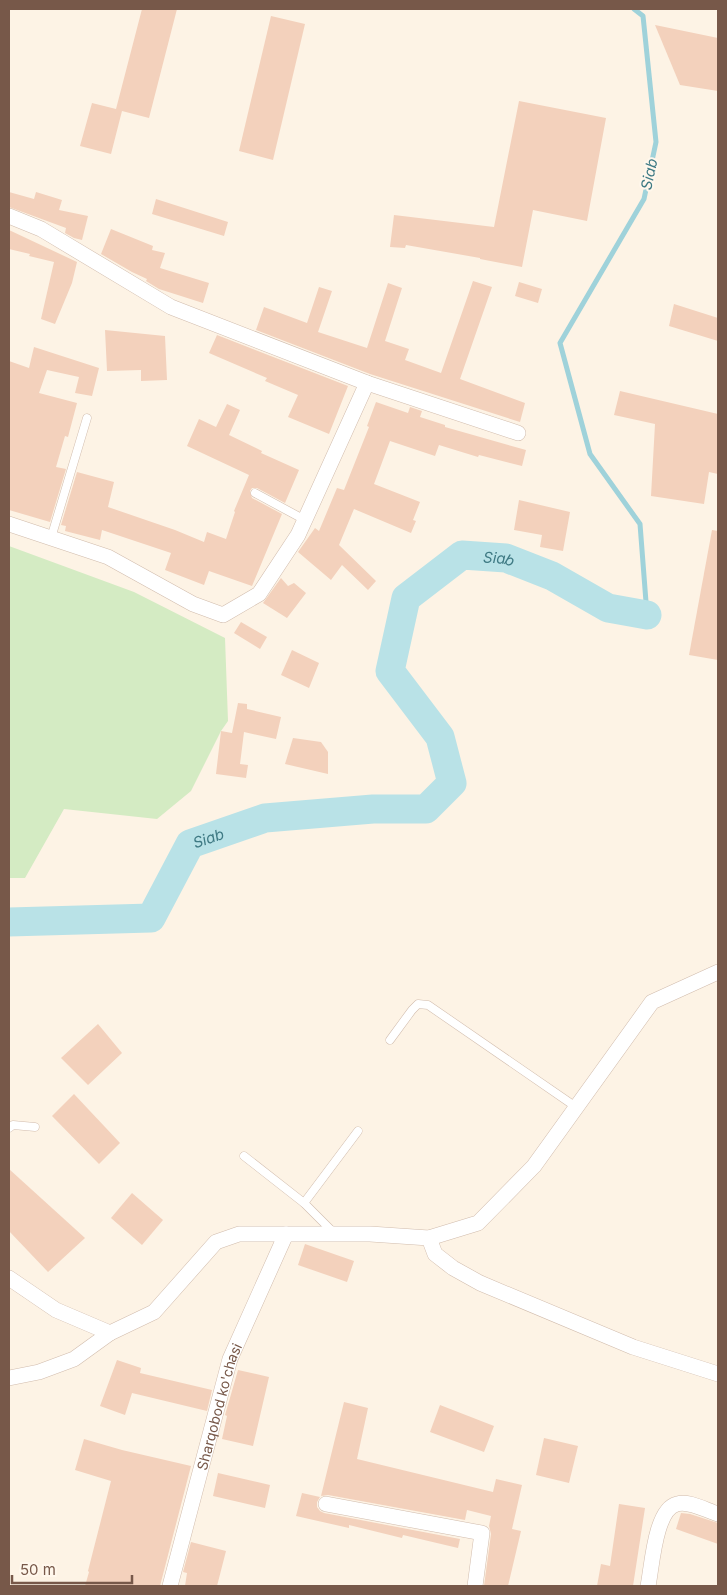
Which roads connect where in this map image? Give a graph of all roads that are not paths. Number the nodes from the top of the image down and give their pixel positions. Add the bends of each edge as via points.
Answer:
1 (9, 216) edge
2 (367, 383) junction
3 (87, 418) dead end
4 (518, 433) dead end
5 (255, 493) dead end
6 (305, 520) junction
7 (9, 524) edge
8 (51, 538) junction
9 (718, 972) edge
10 (390, 1040) dead end
11 (576, 1107) junction
12 (35, 1127) dead end
13 (9, 1128) edge
14 (358, 1132) dead end
15 (244, 1156) dead end
16 (304, 1203) junction
17 (286, 1234) junction
18 (334, 1234) junction
19 (429, 1238) junction
20 (9, 1278) edge
21 (110, 1333) junction
22 (718, 1374) edge
23 (9, 1378) edge
24 (326, 1504) dead end
25 (718, 1514) edge
26 (170, 1586) edge
27 (475, 1586) edge
28 (648, 1586) edge

1 - 2 street via 41,230 171,307
2 - 4 street
2 - 6 street
3 - 8 lane
5 - 6 lane
6 - 8 street via 259,594 223,615 193,604 108,556
7 - 8 street
9 - 11 street via 652,1002
10 - 11 lane via 418,1004 428,1005
11 - 19 street via 534,1166 478,1223
12 - 13 lane via 13,1125
14 - 16 lane
15 - 16 lane
16 - 18 lane
17 - 18 street
17 - 21 street via 239,1234 216,1242 154,1312
17 - 26 street, Sharqobod ko'chasi via 230,1358
18 - 19 street
19 - 22 street via 435,1254 480,1283 634,1347
20 - 21 street via 56,1310
21 - 23 street via 74,1359 39,1372
24 - 27 street via 482,1533
25 - 28 street via 687,1504 676,1504 666,1511 658,1528

